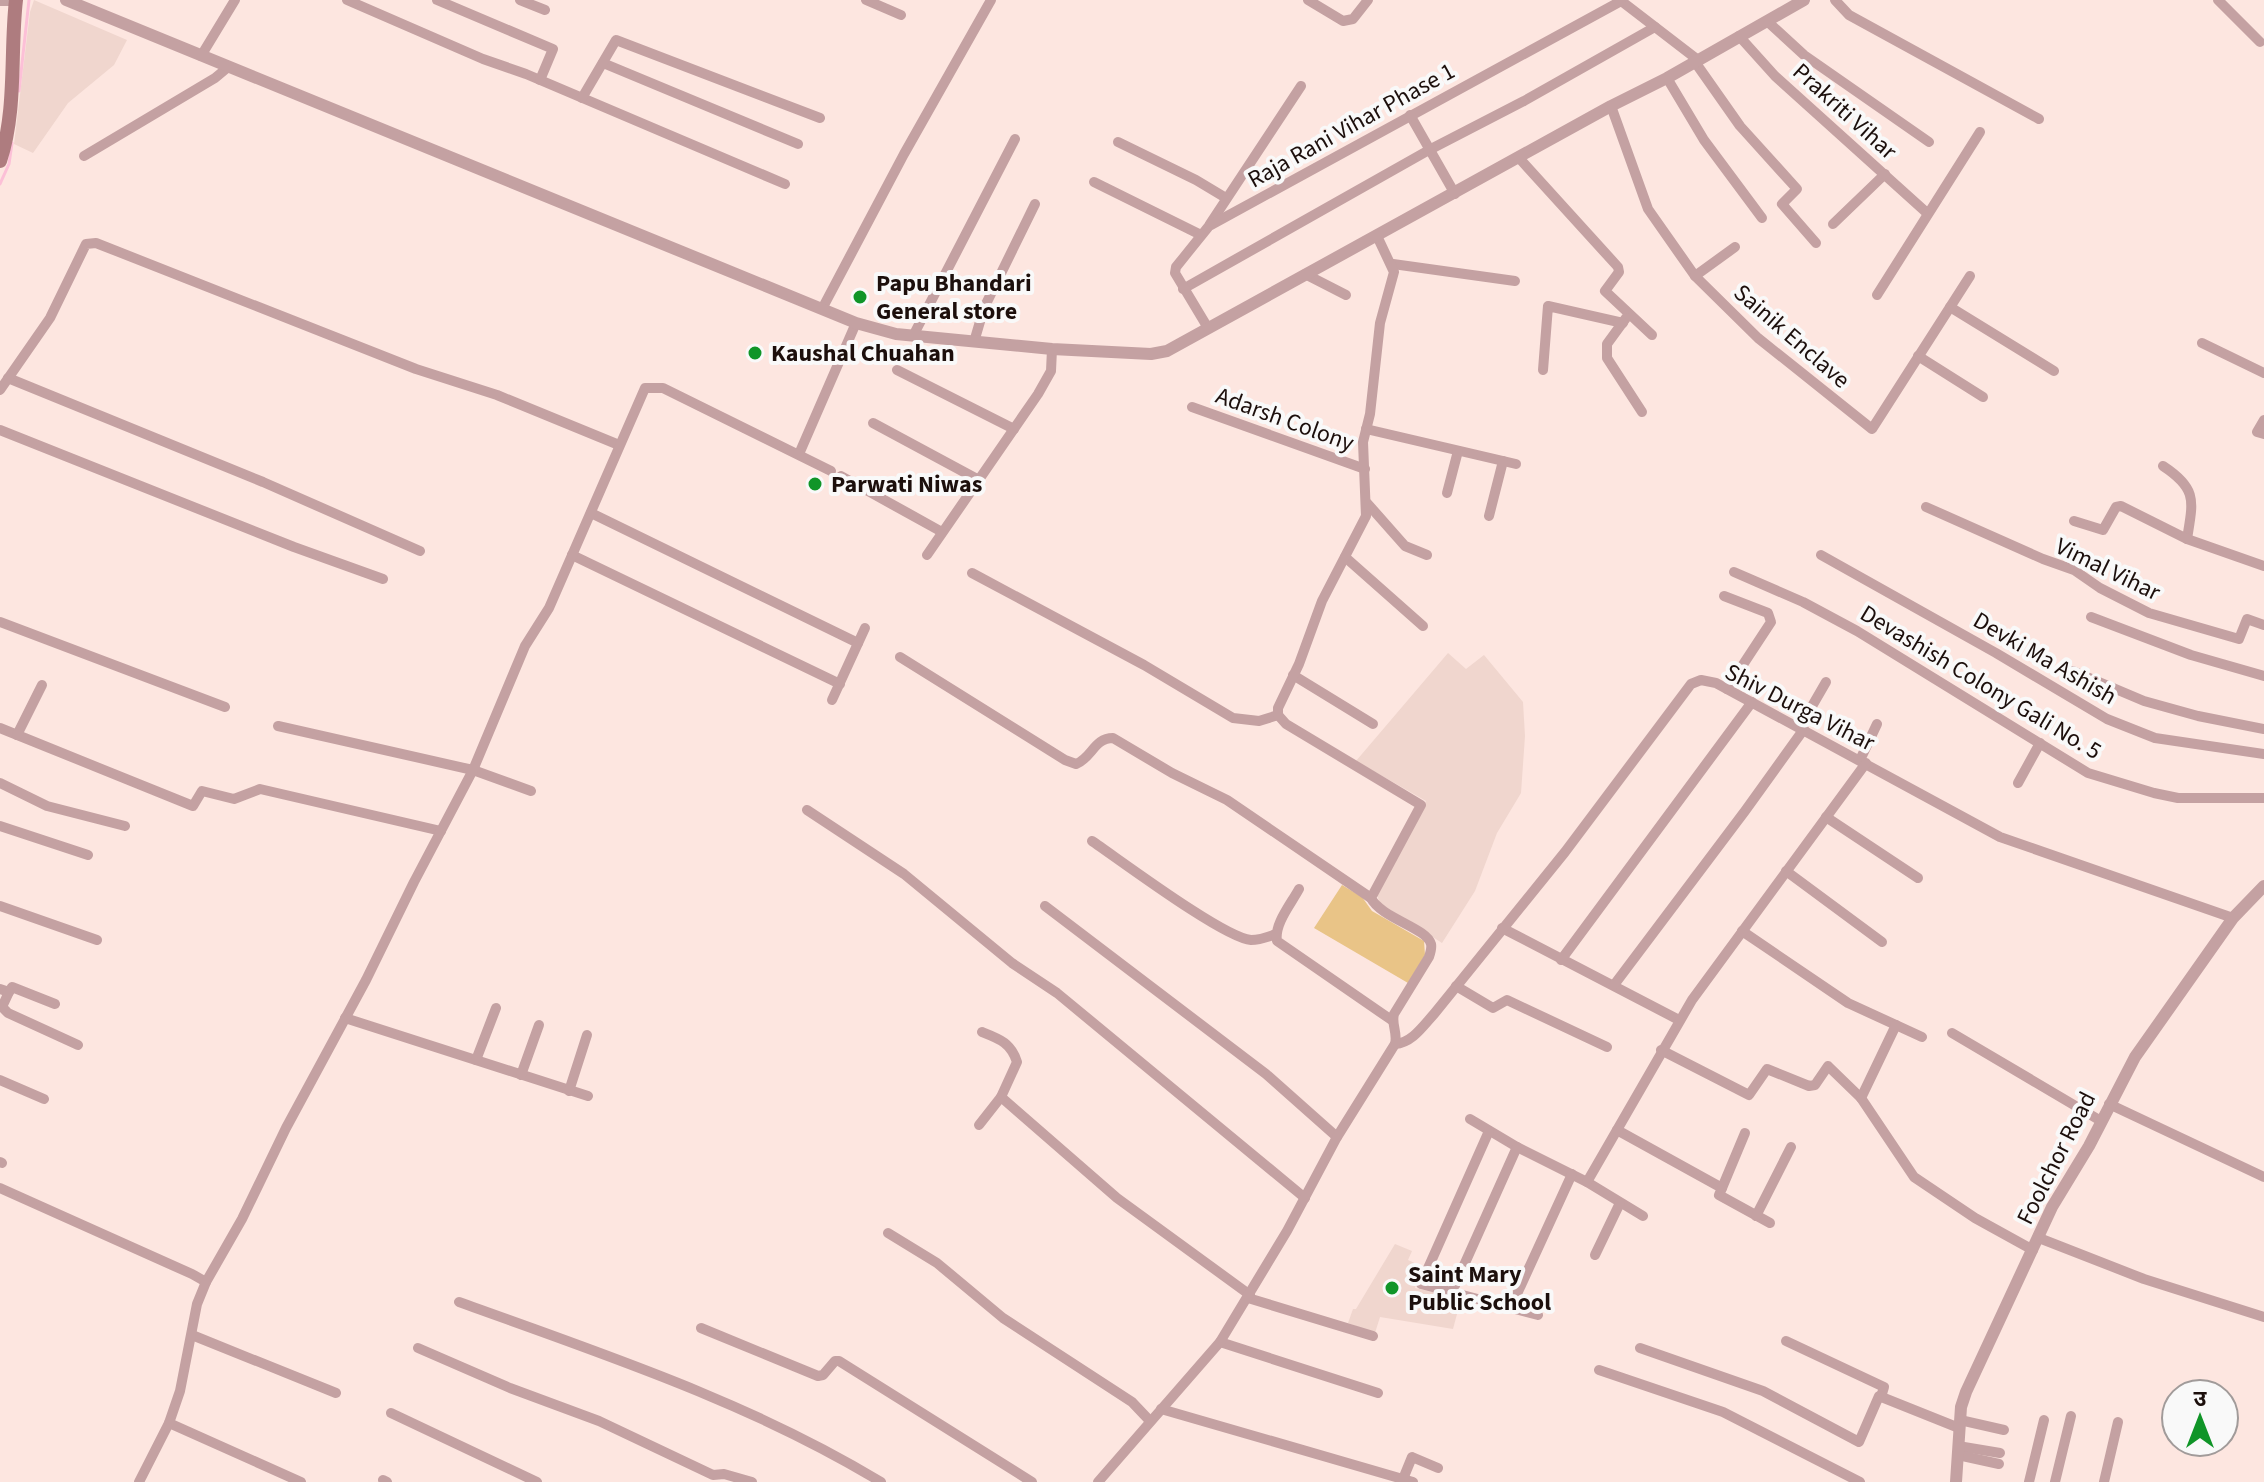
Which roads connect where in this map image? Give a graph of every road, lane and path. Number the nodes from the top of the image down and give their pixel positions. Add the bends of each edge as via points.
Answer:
1 (66, 0) edge
2 (235, 0) edge
3 (347, 0) edge
4 (437, 0) edge
5 (520, 0) edge
6 (866, 0) edge
7 (991, 0) edge
8 (1308, 0) edge
9 (1368, 0) edge
10 (1620, 0) edge
11 (1804, 0) edge
12 (1835, 0) edge
13 (2218, 0) edge
14 (10, 1) edge
15 (545, 10) dead end
16 (901, 15) dead end
17 (1767, 21) junction
18 (1655, 27) junction
19 (1739, 36) junction
20 (2260, 42) dead end
21 (201, 56) junction
22 (1696, 61) junction
23 (603, 63) junction
24 (227, 68) junction
25 (1667, 78) junction
26 (540, 80) junction
27 (1301, 86) dead end
28 (582, 98) junction
29 (1611, 106) junction
30 (1410, 115) junction
31 (820, 118) dead end
32 (2039, 119) dead end
33 (1980, 132) dead end
34 (1015, 139) dead end
35 (1118, 142) dead end
36 (1929, 142) dead end
37 (798, 144) dead end
38 (1429, 150) junction
39 (84, 156) dead end
40 (1519, 158) junction
41 (0, 161) edge
42 (1885, 174) junction
43 (1094, 182) dead end
44 (785, 184) dead end
45 (1455, 194) junction
46 (1226, 198) junction
47 (1035, 204) dead end
48 (1927, 213) junction
49 (1762, 218) dead end
50 (1833, 224) dead end
51 (1209, 226) junction
52 (1201, 235) junction
53 (1377, 236) junction
54 (1816, 243) dead end
55 (1735, 247) dead end
56 (1393, 264) junction
57 (1305, 274) junction
58 (1695, 276) junction
59 (1970, 276) dead end
60 (1515, 281) dead end
61 (1183, 289) junction
62 (1346, 295) dead end
63 (1877, 295) dead end
64 (1950, 307) junction
65 (822, 309) junction
66 (1626, 318) junction
67 (856, 323) junction
68 (1208, 328) junction
69 (1652, 335) dead end
70 (913, 336) junction
71 (974, 342) junction
72 (2202, 343) dead end
73 (1052, 355) junction
74 (1918, 356) junction
75 (897, 370) dead end
76 (1543, 370) dead end
77 (2054, 371) dead end
78 (2264, 373) edge
79 (8, 378) junction
80 (0, 390) edge
81 (1983, 397) dead end
82 (1192, 407) dead end
83 (1642, 412) dead end
84 (2264, 420) edge
85 (873, 423) dead end
86 (1014, 429) junction
87 (1366, 429) junction
88 (0, 430) edge
89 (2264, 434) edge
90 (619, 445) junction
91 (1458, 451) junction
92 (799, 454) junction
93 (1503, 461) junction
94 (1516, 464) dead end
95 (2163, 466) dead end
96 (1365, 469) junction
97 (977, 479) junction
98 (1447, 493) dead end
99 (1367, 503) junction
100 (1926, 507) dead end
101 (591, 513) junction
102 (1489, 516) dead end
103 (2074, 521) dead end
104 (942, 532) junction
105 (2187, 539) junction
106 (420, 551) dead end
107 (572, 555) junction
108 (927, 555) dead end
109 (1427, 555) dead end
110 (1821, 555) dead end
111 (1345, 557) junction
112 (2264, 566) edge
113 (1734, 572) dead end
114 (972, 573) dead end
115 (383, 579) dead end
116 (1724, 596) dead end
117 (2091, 617) dead end
118 (0, 622) edge
119 (2264, 625) edge
120 (1423, 626) dead end
121 (865, 628) dead end
122 (858, 643) junction
123 (900, 657) dead end
124 (2073, 671) dead end
125 (1293, 675) junction
126 (2264, 676) edge
127 (1826, 682) dead end
128 (840, 684) junction
129 (42, 685) dead end
130 (1727, 689) junction
131 (832, 700) dead end
132 (1752, 702) junction
133 (225, 707) dead end
134 (1278, 715) junction
135 (1373, 724) dead end
136 (1877, 724) dead end
137 (278, 726) dead end
138 (0, 728) edge
139 (1802, 728) junction
140 (2264, 729) edge
141 (17, 735) junction
142 (2040, 743) junction
143 (2264, 754) edge
144 (1863, 762) junction
145 (473, 770) junction
146 (0, 783) edge
147 (2018, 783) dead end
148 (531, 791) dead end
149 (2264, 798) edge
150 (807, 810) dead end
151 (1826, 817) junction
152 (0, 826) edge
153 (125, 826) dead end
154 (441, 831) junction
155 (1092, 841) dead end
156 (88, 855) dead end
157 (1786, 871) junction
158 (1918, 878) dead end
159 (2264, 886) edge
160 (1299, 889) dead end
161 (1371, 898) junction
162 (0, 906) edge
163 (1045, 906) dead end
164 (2233, 918) junction
165 (1502, 928) junction
166 (1742, 931) junction
167 (1276, 934) junction
168 (97, 940) dead end
169 (1882, 942) dead end
170 (1561, 960) junction
171 (1614, 985) junction
172 (1456, 986) junction
173 (4, 990) edge
174 (55, 1004) dead end
175 (496, 1008) dead end
176 (345, 1018) junction
177 (1679, 1020) junction
178 (1393, 1021) junction
179 (539, 1025) dead end
180 (1896, 1025) junction
181 (982, 1032) dead end
182 (1952, 1033) dead end
183 (587, 1035) dead end
184 (1922, 1037) dead end
185 (1395, 1044) junction
186 (78, 1045) dead end
187 (1607, 1047) dead end
188 (1661, 1050) junction
189 (476, 1060) junction
190 (521, 1075) junction
191 (0, 1080) edge
192 (569, 1091) junction
193 (588, 1096) dead end
194 (1001, 1097) junction
195 (1861, 1098) junction
196 (44, 1099) dead end
197 (2109, 1104) junction
198 (1470, 1119) dead end
199 (2101, 1121) junction
200 (979, 1125) dead end
201 (1617, 1130) junction
202 (1489, 1131) junction
203 (1745, 1133) dead end
204 (1337, 1137) junction
205 (1517, 1147) junction
206 (1791, 1147) dead end
207 (1572, 1174) junction
208 (2264, 1177) edge
209 (1587, 1182) junction
210 (0, 1188) edge
211 (1722, 1188) junction
212 (1305, 1198) junction
213 (1620, 1203) junction
214 (1643, 1216) dead end
215 (1756, 1216) junction
216 (1770, 1223) dead end
217 (888, 1233) dead end
218 (2036, 1244) junction
219 (1595, 1255) dead end
220 (206, 1282) junction
221 (1452, 1292) junction
222 (1249, 1296) junction
223 (459, 1302) dead end
224 (1511, 1307) junction
225 (1538, 1315) dead end
226 (2264, 1317) edge
227 (701, 1328) dead end
228 (192, 1335) junction
229 (1373, 1336) dead end
230 (1786, 1341) dead end
231 (1220, 1342) junction
232 (418, 1348) dead end
233 (1640, 1348) dead end
234 (1599, 1370) dead end
235 (336, 1393) dead end
236 (1378, 1393) dead end
237 (1881, 1397) junction
238 (1161, 1409) junction
239 (391, 1413) dead end
240 (2071, 1416) dead end
241 (2044, 1420) dead end
242 (1150, 1421) junction
243 (2118, 1422) dead end
244 (169, 1423) junction
245 (1960, 1424) junction
246 (2004, 1430) dead end
247 (1958, 1450) junction
248 (2000, 1458) dead end
249 (1438, 1468) dead end
250 (1408, 1480) edge
251 (139, 1482) edge
252 (301, 1482) edge
253 (537, 1482) edge
254 (752, 1482) edge
255 (881, 1482) edge
256 (1032, 1482) edge
257 (1098, 1482) edge
258 (1860, 1482) edge
259 (1956, 1482) edge
260 (2029, 1482) edge
261 (2055, 1482) edge
262 (2104, 1482) edge

1 - 21 street
2 - 21 street
3 - 26 street
4 - 26 street via 553,49
5 - 15 street
6 - 16 street
7 - 65 street
8 - 9 street via 1343,21 1353,19
10 - 18 street
10 - 30 street, Raja Rani Vihar Phase 1
11 - 17 street
12 - 32 street via 1849,15
13 - 20 street
14 - 41 main road via 11,91
17 - 19 street
17 - 36 street via 1804,55
18 - 22 street
18 - 38 street
19 - 22 street
19 - 42 street, Prakriti Vihar via 1775,76
21 - 24 street
22 - 25 street
22 - 54 street via 1740,126 1797,189 1782,204
23 - 28 street
23 - 31 street via 616,40
23 - 37 street
24 - 39 street
24 - 65 street
25 - 29 street
25 - 49 street via 1704,140
26 - 28 street
27 - 46 street
28 - 44 street
29 - 40 street
29 - 58 street, Sainik Enclave via 1648,209
30 - 38 street
30 - 51 street, Raja Rani Vihar Phase 1
33 - 48 street
34 - 70 street
35 - 46 street
38 - 45 street
38 - 61 street
40 - 45 street
40 - 66 street via 1618,267 1605,291
42 - 48 street, Prakriti Vihar
42 - 50 street
43 - 52 street
45 - 53 street
46 - 51 street
47 - 71 street via 984,308
48 - 63 street
51 - 52 street, Raja Rani Vihar Phase 1
52 - 61 street, Raja Rani Vihar Phase 1 via 1176,267
53 - 56 street
53 - 57 street
55 - 58 street
56 - 60 street
56 - 87 street
57 - 62 street
57 - 68 street
58 - 74 street, Sainik Enclave via 1758,338 1872,429
59 - 64 street, Sainik Enclave
61 - 68 street
64 - 74 street, Sainik Enclave
64 - 77 street
65 - 67 street
66 - 69 street
66 - 76 street via 1548,306
66 - 83 street via 1607,344 1607,358
67 - 70 street
67 - 92 street
68 - 73 street via 1151,354
70 - 71 street
71 - 73 street
72 - 78 street
73 - 86 street via 1051,371
74 - 81 street
75 - 86 street
79 - 80 street
79 - 90 street via 50,318 80,253 86,244 96,243
79 - 106 street
82 - 96 street, Adarsh Colony
84 - 89 street via 2257,432
85 - 97 street
86 - 97 street
87 - 91 street
87 - 96 street
88 - 115 street
90 - 92 street via 645,388 654,386
90 - 101 street
91 - 93 street
91 - 98 street
92 - 104 street
93 - 94 street
93 - 102 street
95 - 105 street via 2187,484
96 - 99 street
97 - 104 street
99 - 109 street via 1405,546
99 - 111 street
100 - 119 street, Vimal Vihar via 2074,570 2149,613 2239,639 2247,619
101 - 107 street
101 - 122 street
103 - 105 street via 2103,530 2121,506
104 - 108 street
105 - 112 street
107 - 128 street
107 - 145 street via 525,646
110 - 143 street, Devki Ma Ashish via 2107,719 2155,738
111 - 120 street
111 - 125 street
113 - 142 street, Devashish Colony Gali No. 5 via 1857,631
114 - 134 street via 1233,718 1259,721
116 - 130 street via 1768,613 1771,622
117 - 126 street
118 - 133 street
121 - 122 street
122 - 128 street
123 - 161 street via 1065,760 1085,761 1097,743 1113,738 1227,800
124 - 140 street via 2144,701
125 - 134 street
125 - 135 street
127 - 139 street
128 - 131 street
129 - 141 street
130 - 132 street, Shiv Durga Vihar
130 - 165 street, Shiv Durga Vihar via 1701,680 1691,684
132 - 139 street, Shiv Durga Vihar
132 - 170 street
134 - 161 street via 1421,805
136 - 144 street
137 - 145 street
138 - 141 street
139 - 144 street, Shiv Durga Vihar
139 - 171 street
141 - 154 street via 193,806 202,791 234,799 260,789
142 - 147 street
142 - 149 street, Devashish Colony Gali No. 5 via 2088,773 2154,793
144 - 151 street
144 - 164 street, Shiv Durga Vihar via 2000,837
145 - 148 street
145 - 154 street
146 - 153 street via 47,806
150 - 212 street via 904,874 1057,993
151 - 157 street
151 - 158 street
152 - 156 street
154 - 176 street
155 - 167 street via 1243,938
157 - 166 street
157 - 169 street
159 - 164 street, Foolchor Road
160 - 167 street
161 - 178 street via 1431,943 1429,957
162 - 168 street
163 - 204 street via 1266,1074
164 - 197 street, Foolchor Road via 2135,1057
165 - 170 street
165 - 172 street, Shiv Durga Vihar
166 - 177 street
166 - 180 street via 1848,1003
167 - 178 street via 1286,948
170 - 171 street
171 - 177 street
172 - 185 street, Shiv Durga Vihar via 1412,1038
172 - 187 street via 1493,1008 1507,1000
173 - 174 street via 12,987
173 - 186 street via 2,1007 8,1013
175 - 189 street
176 - 189 street
176 - 220 street
177 - 188 street
178 - 185 street
179 - 190 street
180 - 184 street
180 - 195 street
181 - 194 street via 1006,1041 1017,1062
182 - 199 street
183 - 192 street
185 - 204 street
188 - 195 street via 1749,1095 1767,1069 1809,1086 1828,1066
188 - 201 street
189 - 190 street
190 - 192 street
191 - 196 street
192 - 193 street
194 - 200 street
194 - 222 street via 1117,1198
195 - 218 street via 1914,1177 1975,1218
197 - 199 street, Foolchor Road
197 - 208 street
198 - 202 street
199 - 218 street, Foolchor Road
201 - 209 street
201 - 211 street
202 - 205 street
202 - 221 street via 1421,1284
203 - 211 street
204 - 212 street
205 - 207 street
205 - 221 street
206 - 215 street
207 - 209 street
207 - 224 street
209 - 213 street
210 - 220 street
211 - 215 street via 1719,1195
212 - 222 street
213 - 214 street
213 - 219 street
215 - 216 street
217 - 242 street via 937,1263 1003,1318 1132,1402
218 - 226 street
218 - 245 street, Foolchor Road via 1971,1379
220 - 228 street
221 - 224 street
222 - 229 street
222 - 231 street
223 - 255 street via 637,1366 782,1427
224 - 225 street
227 - 256 street via 818,1376 839,1361
228 - 235 street
228 - 244 street
230 - 237 street via 1884,1387
231 - 236 street
231 - 238 street
232 - 254 street via 599,1421 713,1475
233 - 237 street via 1763,1391 1859,1442
234 - 258 street via 1723,1412
237 - 245 street
238 - 242 street
238 - 250 street
239 - 253 street
240 - 261 street
241 - 260 street
242 - 257 street
243 - 262 street
244 - 251 street
244 - 252 street
245 - 246 street
245 - 247 street, Foolchor Road
247 - 248 street
247 - 259 street, Foolchor Road
249 - 250 street via 1412,1457

